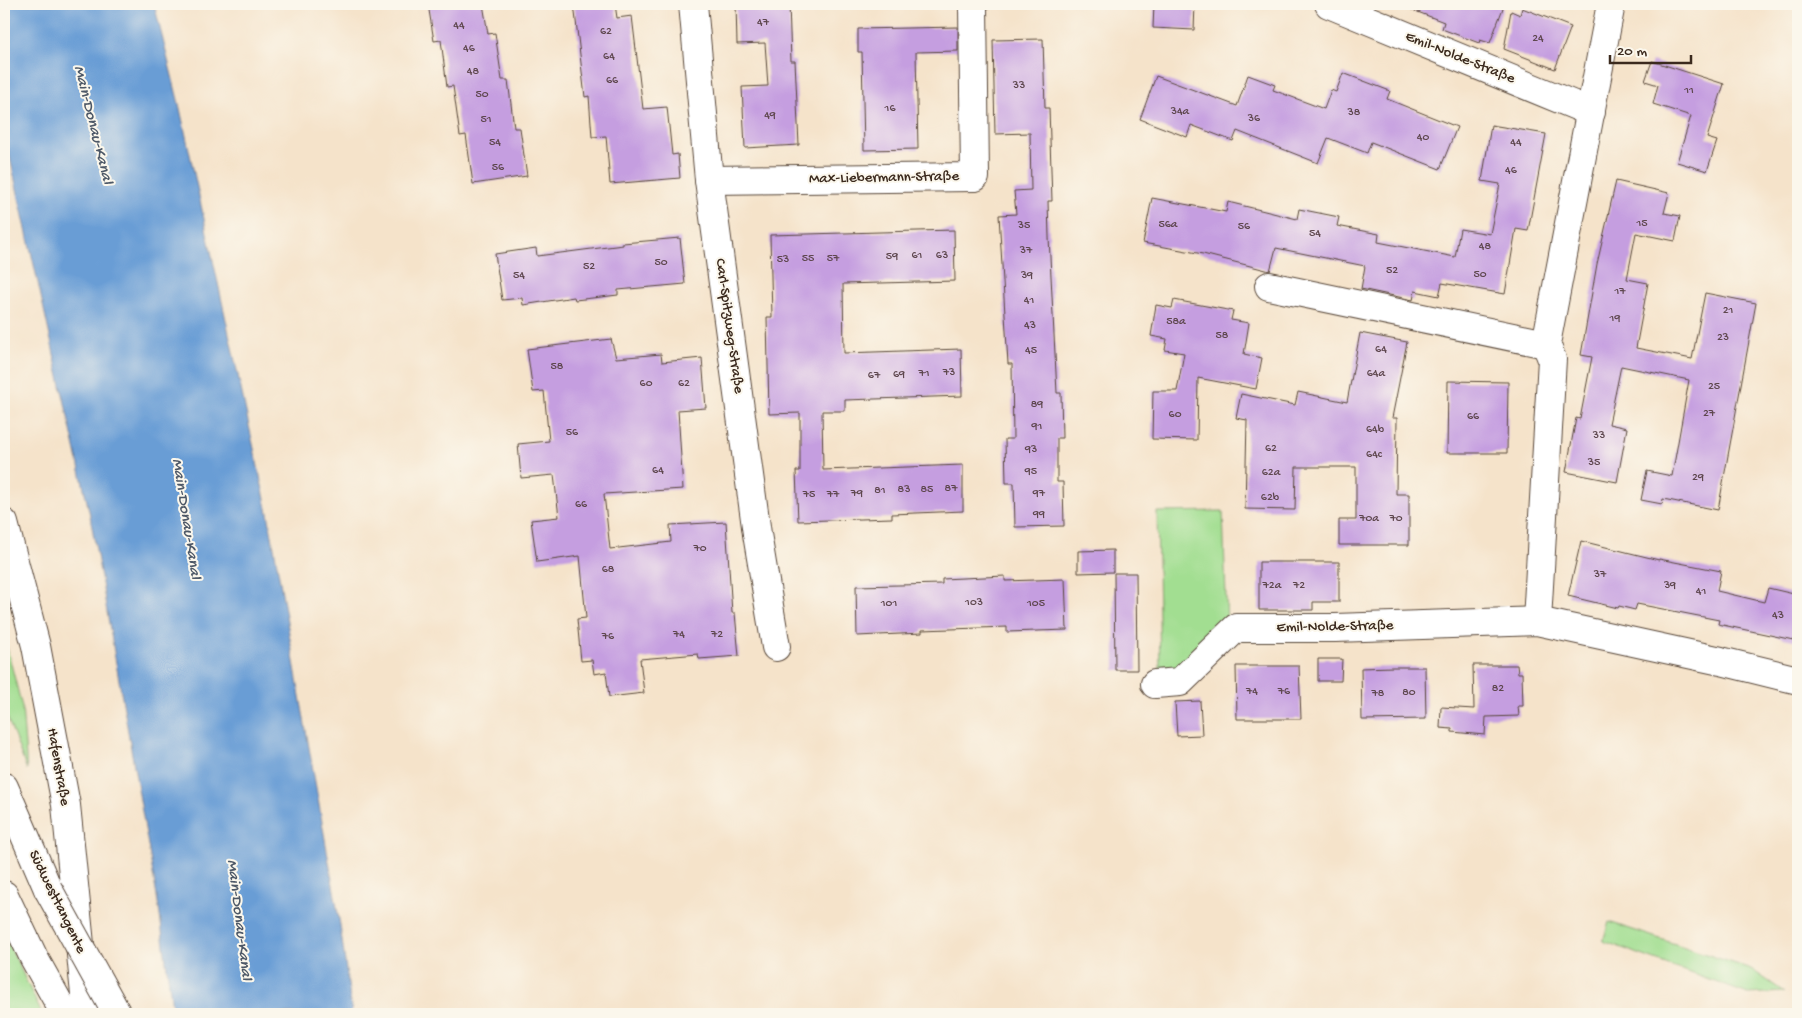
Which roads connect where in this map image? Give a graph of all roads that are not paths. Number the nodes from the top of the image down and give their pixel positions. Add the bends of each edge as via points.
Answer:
1 (693, 4) edge
2 (973, 4) edge
3 (1329, 4) edge
4 (1611, 4) edge
5 (1591, 112) junction
6 (710, 180) junction
7 (1269, 286) dead end
8 (1546, 344) junction
9 (4, 523) edge
10 (1537, 621) junction
11 (776, 647) dead end
12 (1798, 680) edge
13 (1155, 684) dead end
14 (4, 786) edge
15 (4, 895) edge
16 (65, 1014) edge
17 (87, 1014) edge
18 (117, 1014) edge

1 - 6 main road, Carl-Spitzweg-Straße
2 - 6 main road, Max-Liebermann-Straße via 976,177
3 - 5 main road, Emil-Nolde-Straße
4 - 5 main road
5 - 8 main road
6 - 11 main road, Carl-Spitzweg-Straße via 756,534
7 - 8 main road
8 - 10 main road via 1552,359
9 - 17 main road, Hafenstraße via 36,646 66,806
10 - 12 main road, Emil-Nolde-Straße
10 - 13 main road, Emil-Nolde-Straße via 1236,628 1180,682
14 - 18 main road, Südwesttangente, bridge via 48,889
15 - 16 main road

